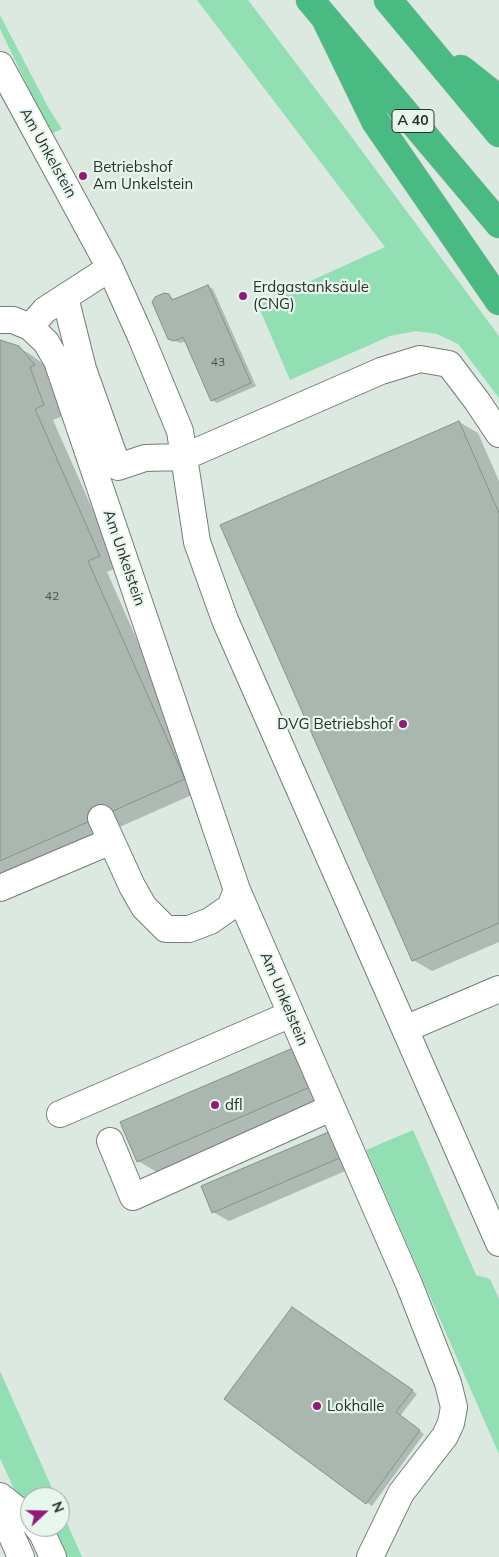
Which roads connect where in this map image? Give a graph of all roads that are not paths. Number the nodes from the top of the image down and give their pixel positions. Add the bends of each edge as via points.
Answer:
1 (388, 0) edge
2 (318, 9) edge
3 (417, 34) junction
4 (0, 65) edge
5 (499, 99) edge
6 (499, 134) edge
7 (499, 224) edge
8 (110, 268) junction
9 (65, 297) junction
10 (499, 301) edge
11 (0, 320) edge
12 (30, 327) junction
13 (499, 434) edge
14 (184, 457) junction
15 (0, 888) edge
16 (238, 890) junction
17 (499, 988) edge
18 (291, 1014) junction
19 (405, 1029) junction
20 (332, 1108) junction
21 (60, 1114) dead end
22 (110, 1141) dead end
23 (499, 1243) edge
24 (0, 1496) edge
25 (0, 1509) edge
26 (20, 1512) edge
27 (44, 1537) edge
28 (21, 1557) edge
29 (53, 1557) edge
30 (370, 1557) edge

1 - 3 highway
2 - 7 highway, A 40
2 - 10 highway via 376,121
3 - 5 highway
3 - 6 highway
4 - 8 street, Am Unkelstein
8 - 9 street
8 - 14 street, Am Unkelstein via 180,431
9 - 12 street via 45,310
9 - 14 street via 83,369 118,467 145,458
11 - 12 street via 13,320
12 - 16 street, Am Unkelstein via 46,342 57,361
13 - 14 street via 449,364 420,359 381,371
14 - 19 street, Am Unkelstein via 197,542 226,620
15 - 16 street via 106,829 144,907 166,929 189,929 210,921 230,907
16 - 18 street, Am Unkelstein
17 - 19 street
18 - 20 street, Am Unkelstein
18 - 21 street
19 - 23 street, Am Unkelstein
20 - 22 street via 133,1196
20 - 30 street, Am Unkelstein via 409,1284 448,1383 454,1408 445,1436 401,1494
24 - 26 street
25 - 28 street
27 - 29 street

